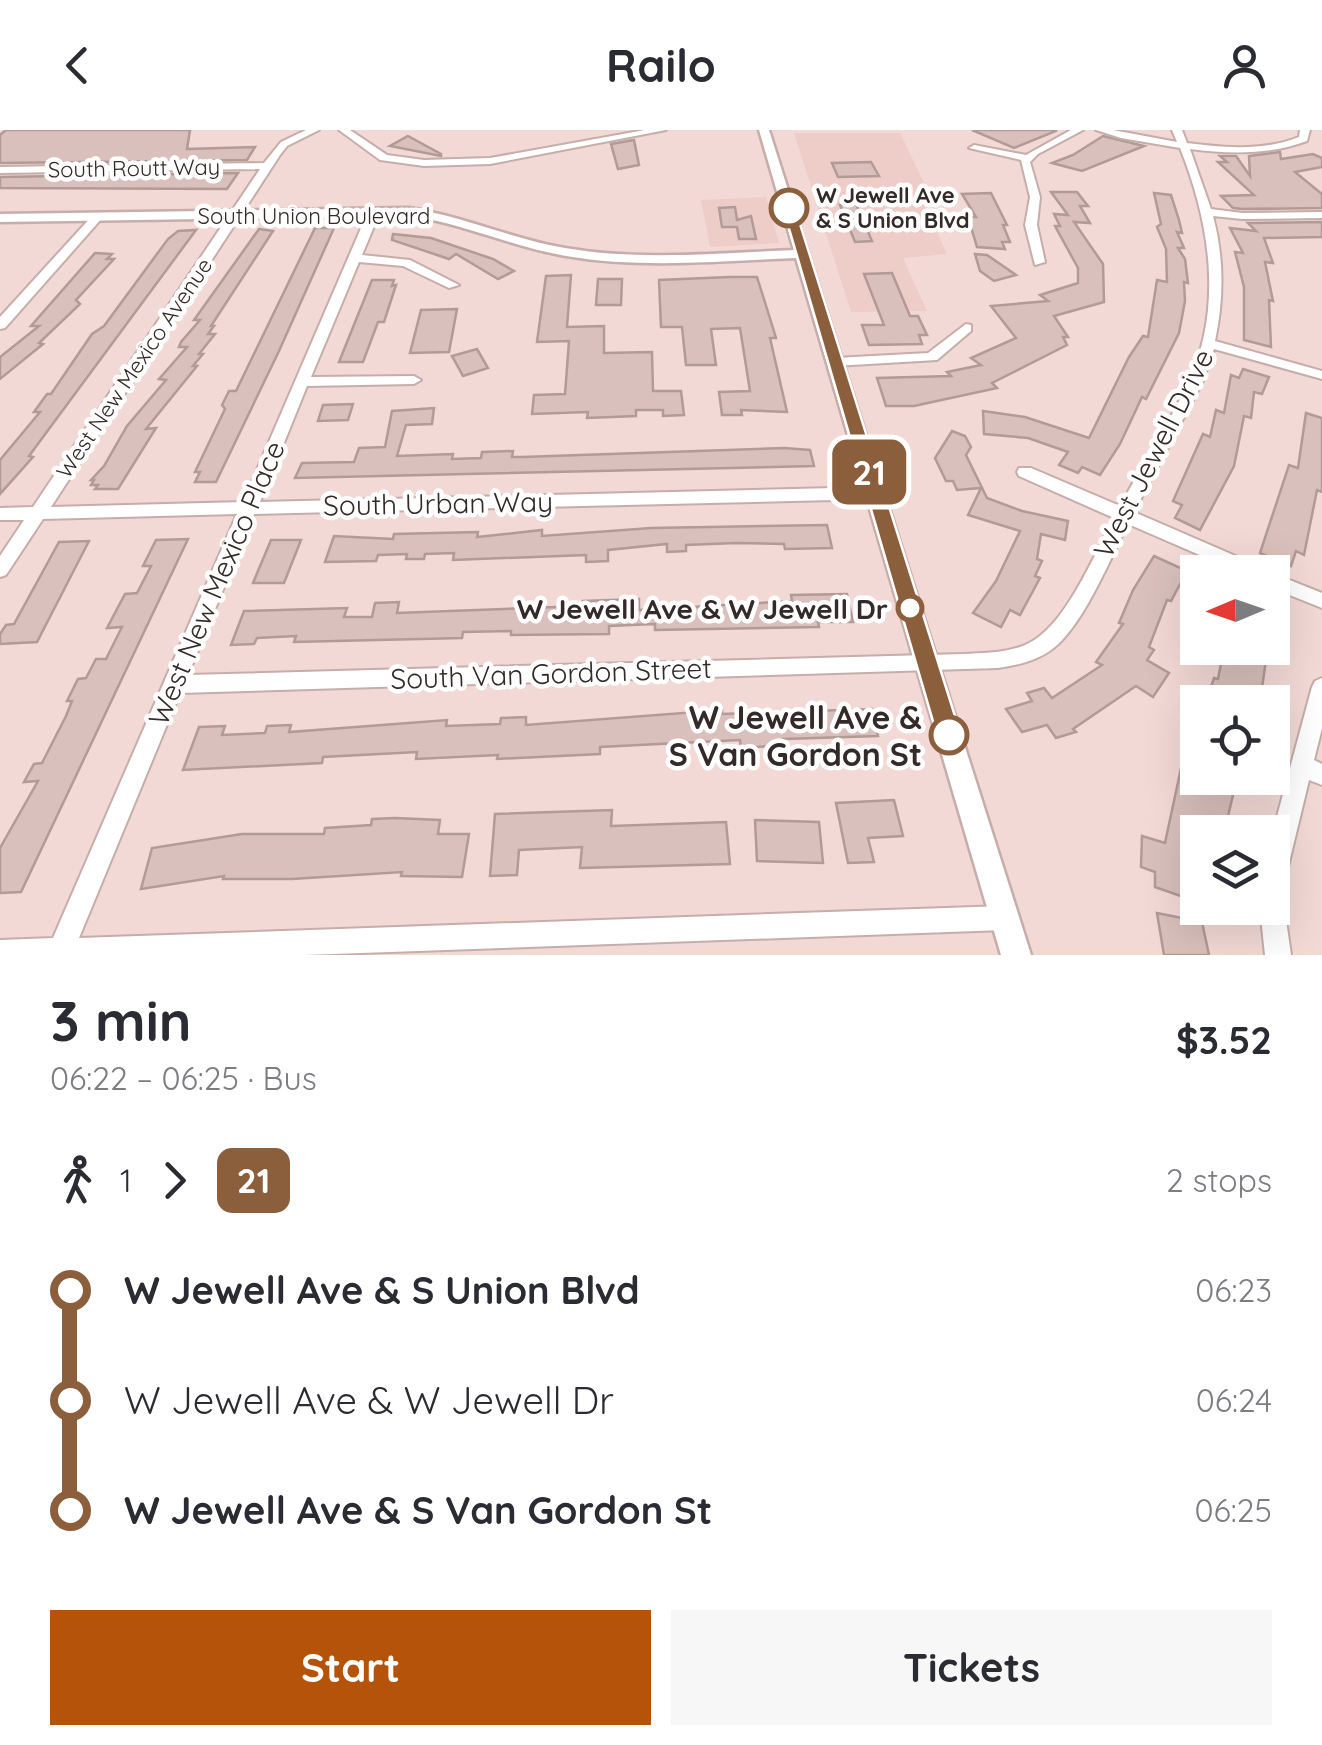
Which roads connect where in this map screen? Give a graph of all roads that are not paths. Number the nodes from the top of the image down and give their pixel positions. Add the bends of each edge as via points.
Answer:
1 (314, 130) edge
2 (344, 130) edge
3 (764, 130) edge
4 (1078, 130) edge
5 (1100, 130) edge
6 (1177, 130) edge
7 (1305, 130) edge
8 (663, 133) edge
9 (1184, 146) junction
10 (974, 148) dead end
11 (1027, 158) junction
12 (268, 166) junction
13 (0, 170) edge
14 (374, 212) junction
15 (1205, 212) junction
16 (236, 214) junction
17 (1322, 215) edge
18 (98, 217) junction
19 (0, 218) edge
20 (803, 254) junction
21 (354, 258) junction
22 (1039, 262) dead end
23 (453, 284) dead end
24 (0, 325) edge
25 (966, 328) dead end
26 (1211, 344) junction
27 (835, 362) junction
28 (1322, 375) edge
29 (414, 380) dead end
30 (300, 382) junction
31 (1025, 472) dead end
32 (876, 494) junction
33 (249, 507) junction
34 (38, 513) junction
35 (0, 514) edge
36 (1121, 515) junction
37 (1215, 555) edge
38 (0, 570) edge
39 (1290, 588) edge
40 (1322, 601) edge
41 (927, 662) junction
42 (175, 684) junction
43 (1322, 687) edge
44 (1312, 770) edge
45 (1290, 829) edge
46 (1004, 918) junction
47 (1274, 925) edge
48 (60, 952) edge
49 (0, 953) edge
50 (1016, 955) edge
51 (1278, 955) edge

1 - 12 street, West New Mexico Avenue via 284,144
2 - 8 street via 384,158 424,163 490,161
3 - 20 main road
4 - 11 street
5 - 9 street
6 - 9 street, West Jewell Drive
7 - 9 street via 1304,139 1286,146
9 - 15 street, West Jewell Drive
10 - 11 street
11 - 22 street
12 - 13 street, South Routt Way
12 - 16 street, West New Mexico Avenue
14 - 16 main road, South Union Boulevard
14 - 20 main road, South Union Boulevard via 451,218 540,247 596,256
14 - 21 street, West New Mexico Place
15 - 17 street
15 - 26 street, West Jewell Drive via 1217,286
16 - 18 main road, South Union Boulevard
16 - 34 street, West New Mexico Avenue
18 - 19 main road, South Union Boulevard
18 - 24 street
20 - 27 main road
21 - 23 street via 398,261
21 - 30 street, West New Mexico Place
25 - 27 street via 932,357
26 - 28 street
26 - 36 street, West Jewell Drive
27 - 32 main road
29 - 30 street
30 - 33 street, West New Mexico Place
31 - 36 street
32 - 33 street, South Urban Way
32 - 41 main road
33 - 34 street, South Urban Way
33 - 42 street, West New Mexico Place
34 - 35 street, South Urban Way
34 - 38 street, West New Mexico Avenue
36 - 37 street
36 - 41 street, West Jewell Drive via 1062,630 1042,649 1008,659
39 - 40 street
41 - 42 street, South Van Gordon Street
41 - 46 main road
42 - 48 street, West New Mexico Place
43 - 44 street
44 - 45 street
46 - 48 street
46 - 50 main road
47 - 51 street
48 - 49 street

